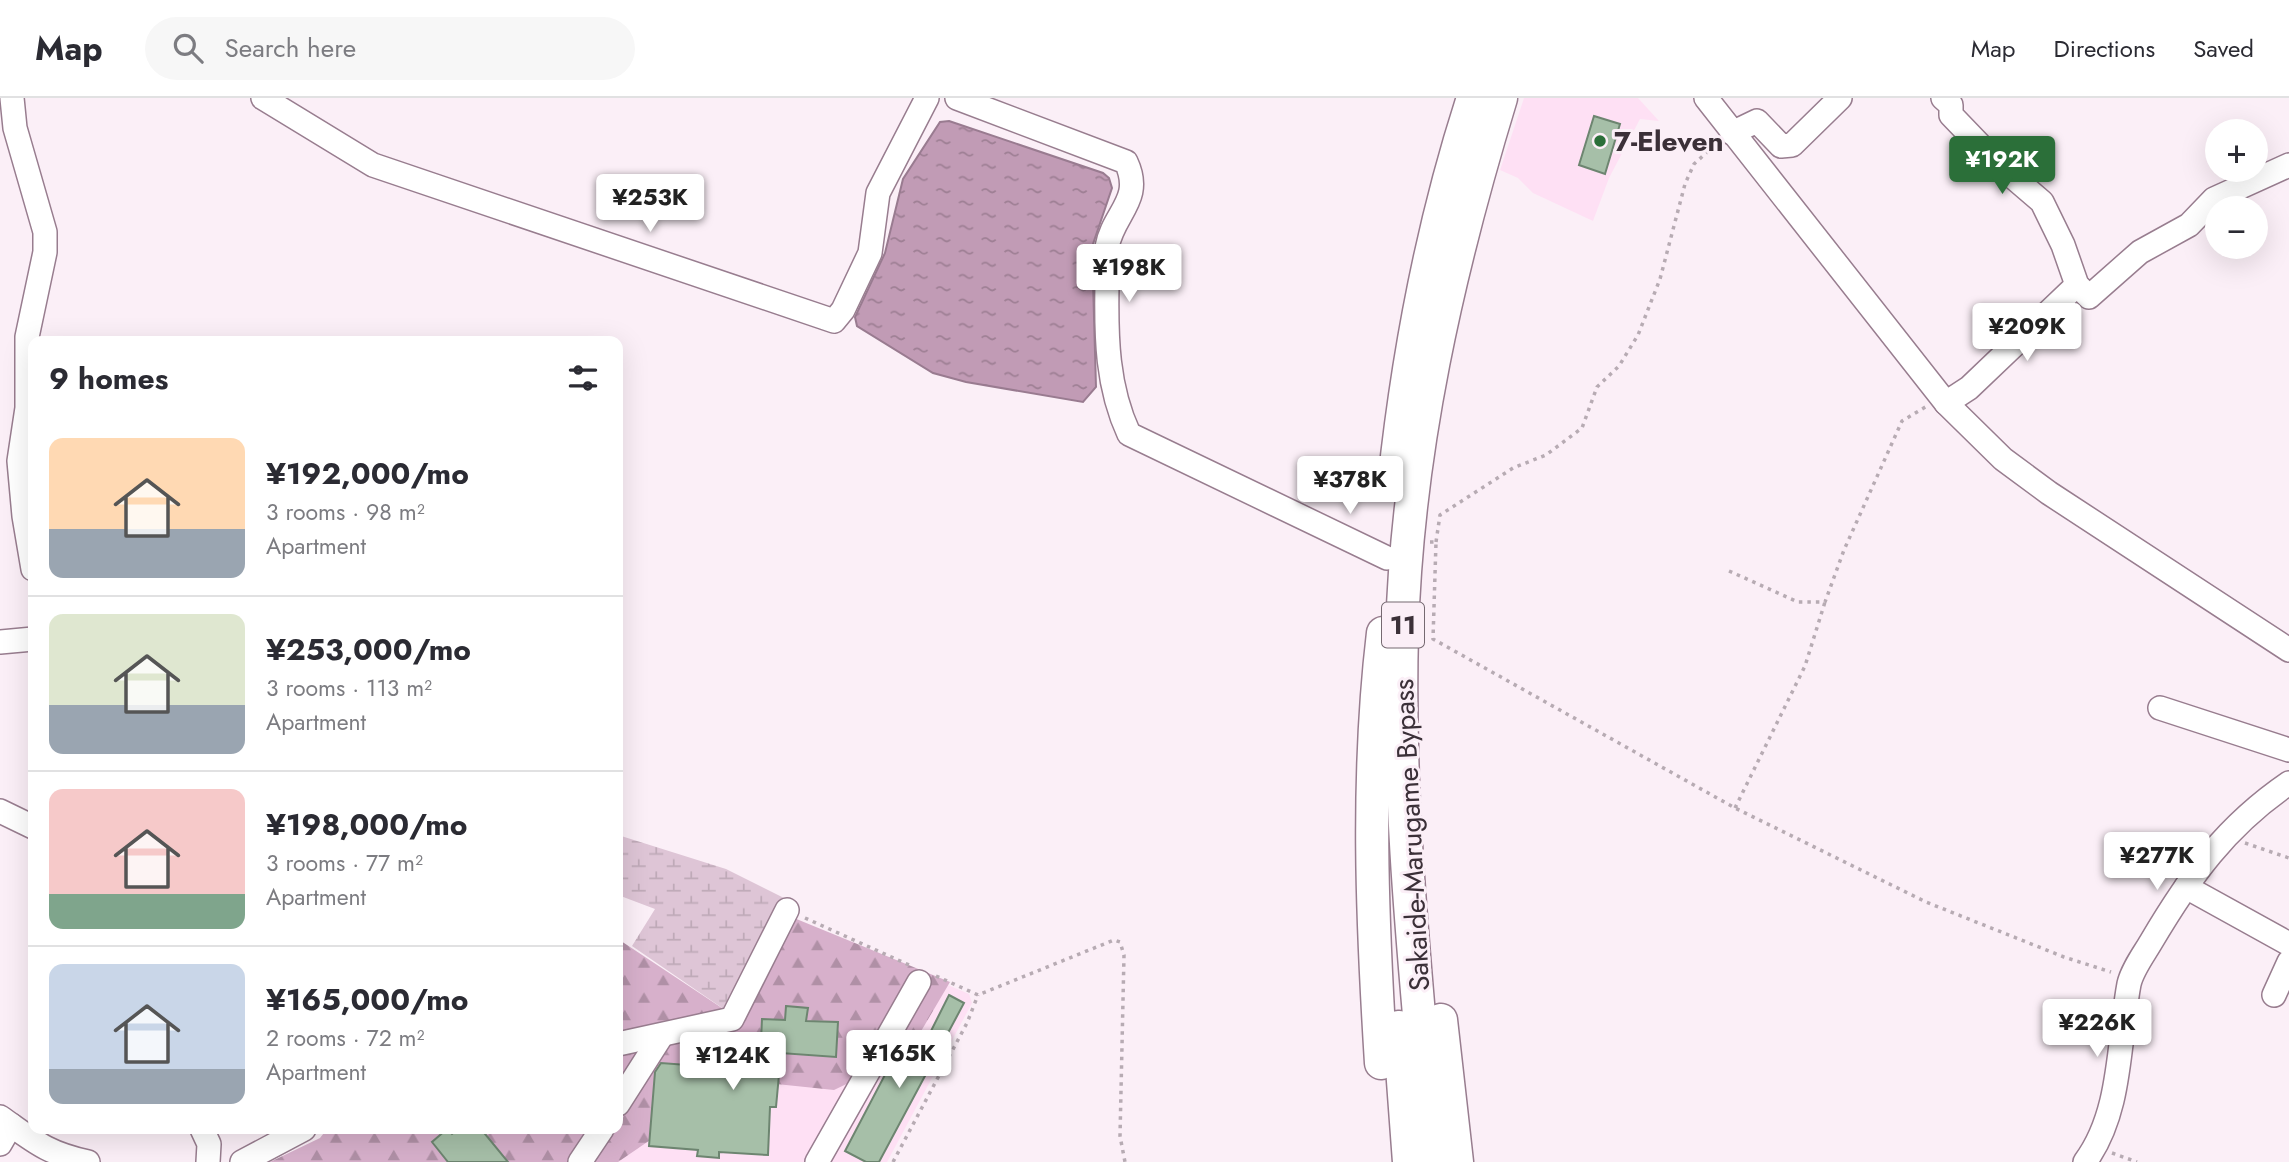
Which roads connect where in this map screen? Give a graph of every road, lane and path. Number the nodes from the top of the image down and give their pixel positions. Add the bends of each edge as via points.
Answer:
1 (263, 98) edge
2 (927, 98) edge
3 (957, 98) edge
4 (1473, 98) edge
5 (1501, 98) edge
6 (1706, 98) edge
7 (1840, 98) edge
8 (1943, 98) edge
9 (8, 109) edge
10 (1732, 133) junction
11 (2289, 165) edge
12 (2077, 285) junction
13 (1946, 403) junction
14 (28, 519) edge
15 (1411, 547) junction
16 (1728, 570) dead end
17 (1825, 602) junction
18 (1382, 633) junction
19 (28, 639) edge
20 (0, 642) edge
21 (2289, 650) edge
22 (2160, 708) dead end
23 (1403, 727) junction
24 (2289, 750) edge
25 (2289, 783) edge
26 (1735, 808) junction
27 (0, 811) edge
28 (28, 825) edge
29 (2227, 832) junction
30 (2289, 858) edge
31 (2186, 887) junction
32 (787, 910) joint
33 (2289, 944) edge
34 (2289, 962) edge
35 (919, 973) junction
36 (2129, 980) junction
37 (978, 995) junction
38 (2274, 995) dead end
39 (662, 1035) junction
40 (623, 1043) edge
41 (623, 1096) edge
42 (4, 1129) edge
43 (204, 1134) edge
44 (295, 1134) edge
45 (599, 1134) edge
46 (2090, 1155) edge
47 (88, 1162) edge
48 (208, 1162) edge
49 (242, 1162) edge
50 (580, 1162) edge
51 (817, 1162) edge
52 (893, 1162) edge
53 (1125, 1162) edge
54 (1388, 1162) edge
55 (1409, 1162) edge
56 (1432, 1162) edge
57 (1457, 1162) edge
58 (2137, 1162) edge

1 - 2 street via 373,165 834,321 870,253 878,193
3 - 15 street via 1126,162 1133,189 1107,246 1107,297 1113,393 1129,434
4 - 15 highway, Sakaide-Marugame Bypass / 11 via 1424,276 1406,377
5 - 15 highway, Sakaide-Marugame Bypass / 11 via 1460,243 1432,366 1413,496
6 - 10 street
7 - 10 street via 1792,145 1781,146 1757,121
8 - 12 street via 1951,106 1951,115 1980,147 2042,202
9 - 14 street via 46,232 27,337 27,408 19,461
10 - 13 street
10 - 15 path via 1694,164 1638,335 1619,366 1597,387 1582,428 1546,455 1513,468 1440,515
11 - 12 street via 2214,200 2189,225 2140,252 2090,297
12 - 13 street via 1969,388
13 - 17 path via 1927,406 1902,421
13 - 21 street via 2003,459
15 - 18 highway, Sakaide-Marugame Bypass / 11
15 - 23 highway, Sakaide-Marugame Bypass / 11 via 1402,632
15 - 26 path via 1433,639
16 - 17 path via 1798,602
17 - 26 path via 1805,666
18 - 54 highway via 1373,741 1373,932
18 - 55 highway, Sakaide-Marugame Bypass / 11 via 1389,898
19 - 20 street
22 - 24 street
23 - 56 highway, Sakaide-Marugame Bypass / 11 via 1409,897
23 - 57 highway
25 - 29 street
26 - 36 path via 1926,902
27 - 28 street
29 - 30 path via 2234,840
29 - 31 street
31 - 33 street
31 - 36 street
32 - 35 path
32 - 39 street via 732,1020
34 - 38 street
35 - 37 path
35 - 51 street
36 - 46 street via 2108,1115
37 - 52 path
37 - 53 path via 1114,940 1120,942 1124,955 1120,1136
39 - 40 street
39 - 41 street
42 - 47 street via 57,1155
43 - 48 street
44 - 49 street
45 - 50 street
46 - 58 path

